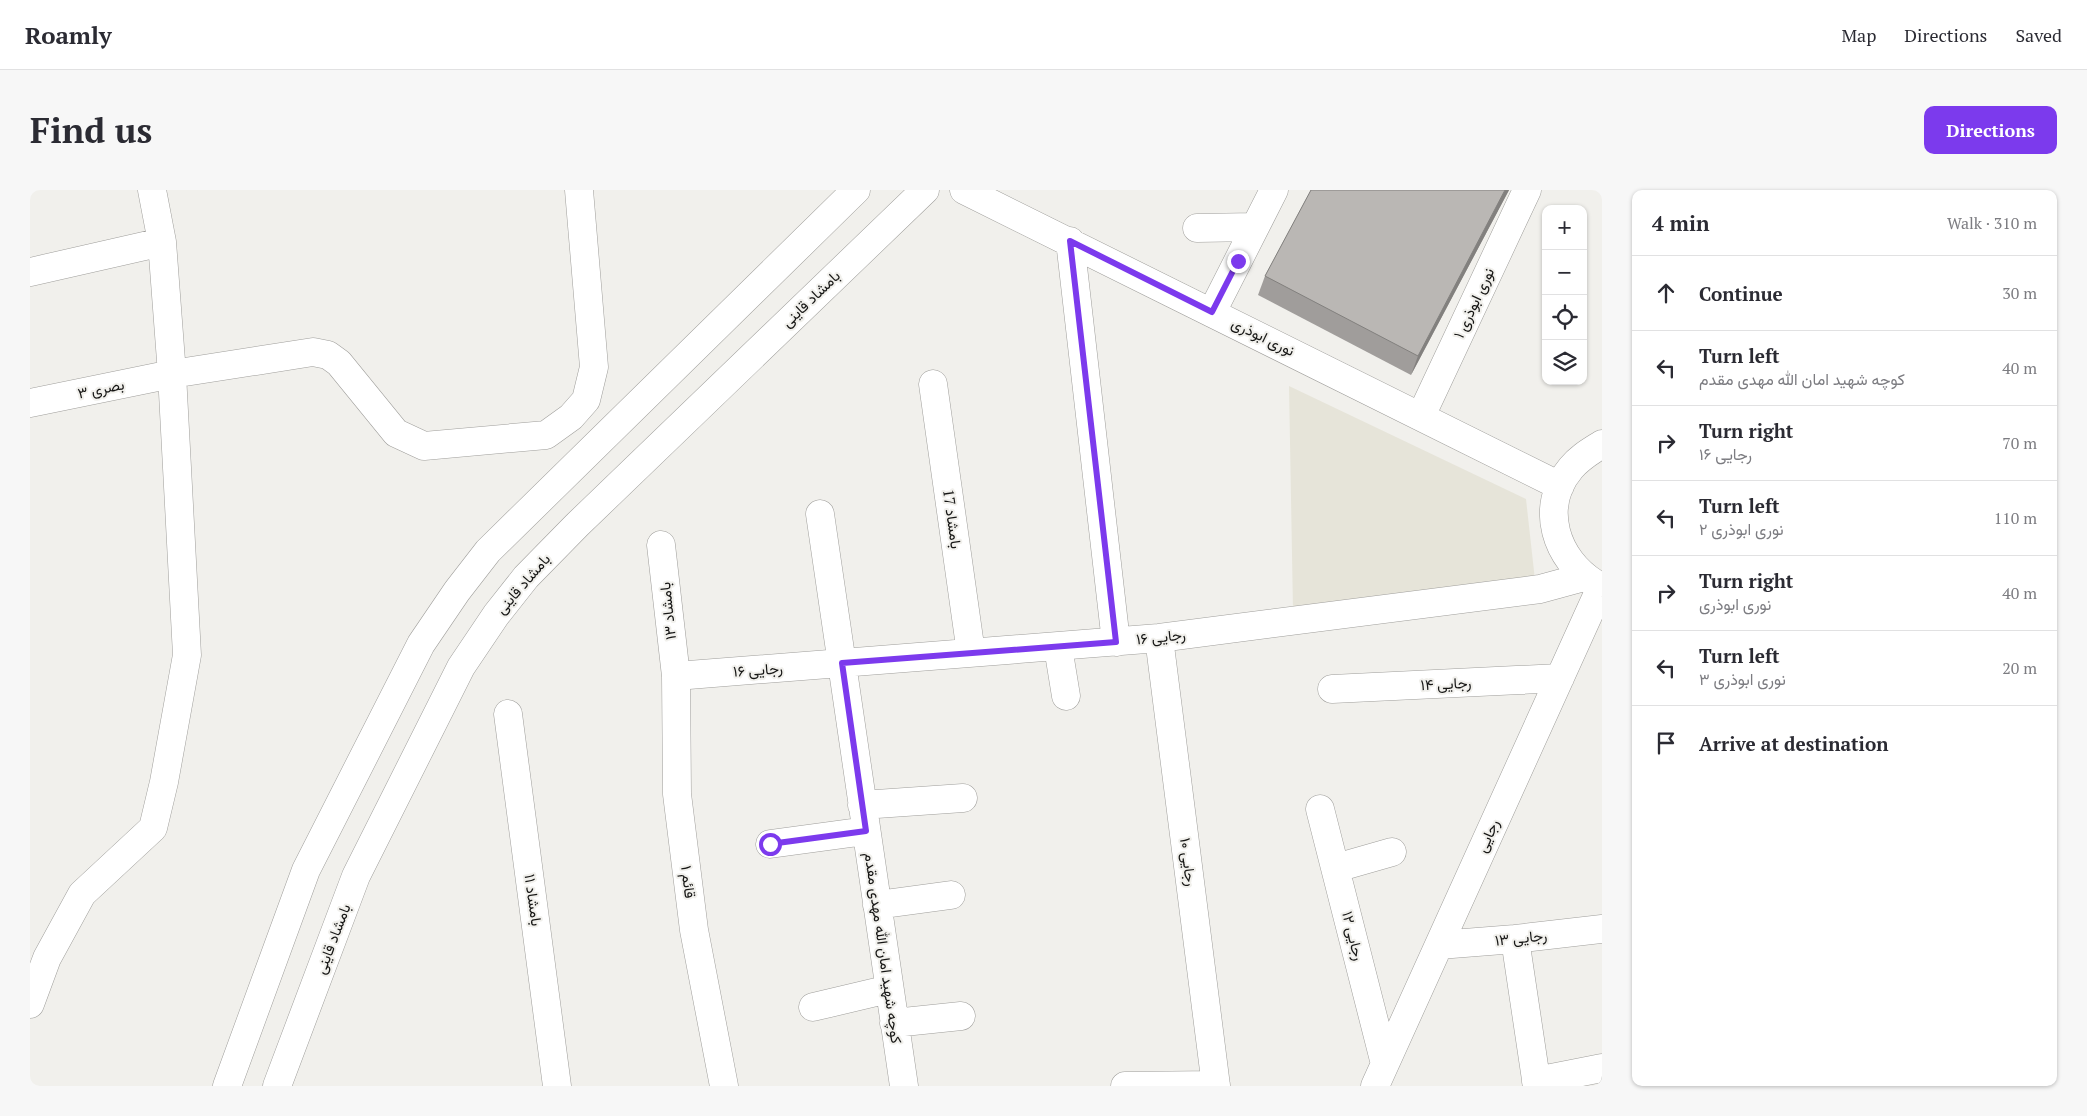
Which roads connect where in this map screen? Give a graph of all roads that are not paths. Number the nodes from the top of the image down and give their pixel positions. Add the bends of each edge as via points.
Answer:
1 (152, 190) edge
2 (579, 190) edge
3 (856, 190) edge
4 (925, 190) edge
5 (964, 190) edge
6 (1274, 190) edge
7 (1527, 190) edge
8 (1255, 227) junction
9 (1197, 228) dead end
10 (1070, 241) junction
11 (162, 242) junction
12 (30, 272) edge
13 (1212, 312) junction
14 (172, 374) junction
15 (933, 384) dead end
16 (30, 403) edge
17 (1421, 416) junction
18 (1602, 444) edge
19 (1560, 486) junction
20 (820, 514) dead end
21 (661, 546) dead end
22 (1596, 583) edge
23 (1159, 638) junction
24 (1116, 642) junction
25 (1058, 647) junction
26 (971, 653) junction
27 (842, 663) junction
28 (676, 676) junction
29 (1560, 678) junction
30 (1332, 689) dead end
31 (1066, 696) dead end
32 (508, 714) dead end
33 (963, 798) dead end
34 (1320, 808) dead end
35 (864, 818) junction
36 (770, 844) dead end
37 (1392, 852) dead end
38 (1336, 868) junction
39 (950, 895) dead end
40 (877, 906) junction
41 (1602, 929) edge
42 (1515, 940) junction
43 (1439, 945) junction
44 (889, 989) junction
45 (30, 1004) edge
46 (813, 1007) dead end
47 (961, 1016) dead end
48 (894, 1022) junction
49 (1602, 1068) edge
50 (1380, 1075) edge
51 (1537, 1083) edge
52 (1216, 1085) edge
53 (227, 1086) edge
54 (277, 1086) edge
55 (557, 1086) edge
56 (724, 1086) edge
57 (904, 1086) edge
58 (1125, 1086) edge

1 - 11 street
2 - 14 street, بصری ۳ via 594,367 586,400 571,417 546,435 424,446 396,433 338,363 328,355 313,352
3 - 53 street via 488,552 457,591 421,644 306,870
4 - 54 street, بامشاد قاینی via 577,524 526,577 496,615 461,667 356,876
5 - 10 street, نوری ابوذری
6 - 8 street
7 - 17 street, نوری ابوذری ۱
8 - 9 street
8 - 13 street
10 - 13 street, نوری ابوذری
10 - 24 street
11 - 12 street
11 - 14 street
13 - 17 street, نوری ابوذری
14 - 16 street, بصری ۳
14 - 45 street via 187,655 162,791 153,828 82,894 47,958
15 - 26 street, بامشاد 17
17 - 19 street, نوری ابوذری
18 - 19 street via 1585,454
19 - 22 street via 1554,525 1559,545 1570,562
20 - 27 street, کوچه شهید امان الله مهدی مقدم
21 - 28 street, بامشاد ۱۳
22 - 23 street, رجایی ۱۶
22 - 29 street, رجایی
23 - 24 street, رجایی ۱۶
23 - 52 street, رجایی ۱۰
24 - 25 street, رجایی ۱۶
25 - 26 street, رجایی ۱۶
25 - 31 street
26 - 27 street, رجایی ۱۶
27 - 28 street, رجایی ۱۶
27 - 35 street, کوچه شهید امان الله مهدی مقدم
28 - 56 street, قائم ۱ via 677,794 694,930
29 - 30 street, رجایی ۱۴
29 - 43 street, رجایی
32 - 55 street, بامشاد ۱۱
33 - 35 street
34 - 38 street, رجایی ۱۲
35 - 36 street
35 - 40 street, کوچه شهید امان الله مهدی مقدم
37 - 38 street
38 - 50 street, رجایی ۱۲
39 - 40 street
40 - 44 street, کوچه شهید امان الله مهدی مقدم
41 - 42 street, رجایی ۱۳
42 - 43 street, رجایی ۱۳
42 - 51 street
43 - 50 street, رجایی
44 - 46 street
44 - 48 street, کوچه شهید امان الله مهدی مقدم
47 - 48 street
48 - 57 street, کوچه شهید امان الله مهدی مقدم
49 - 51 street
52 - 58 street

